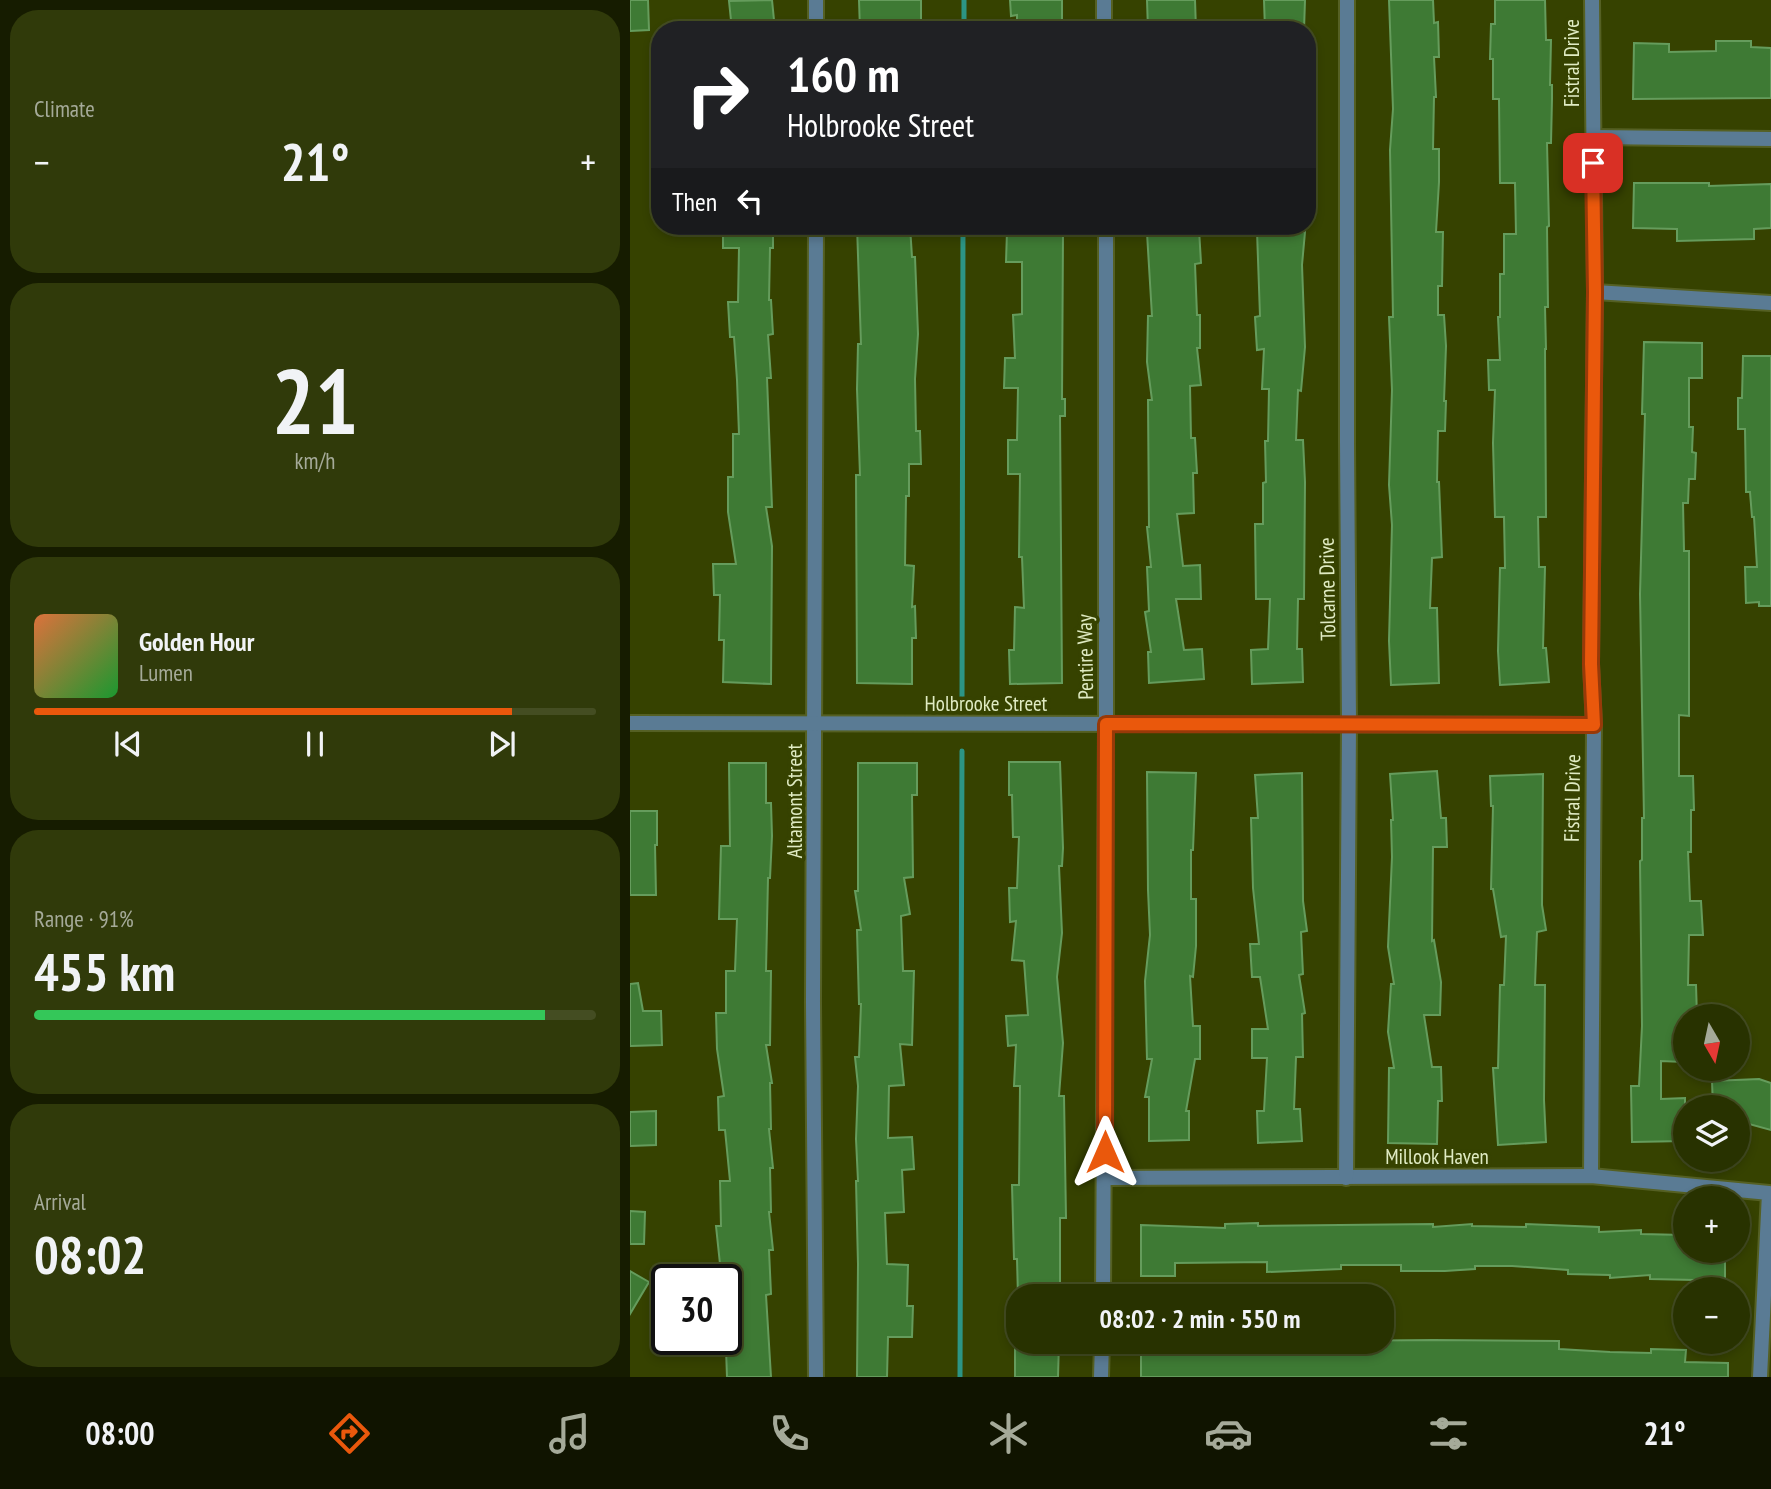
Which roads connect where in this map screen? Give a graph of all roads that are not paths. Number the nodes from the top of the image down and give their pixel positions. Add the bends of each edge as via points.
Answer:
1 (816, 0) edge
2 (1104, 0) edge
3 (1347, 0) edge
4 (1592, 0) edge
5 (816, 21) edge
6 (1104, 21) edge
7 (1592, 137) junction
8 (1771, 139) edge
9 (816, 235) edge
10 (1106, 235) edge
11 (1595, 292) junction
12 (1771, 303) edge
13 (630, 723) edge
14 (815, 723) junction
15 (1106, 724) junction
16 (1349, 724) junction
17 (1594, 725) junction
18 (1591, 1176) junction
19 (1105, 1178) junction
20 (1346, 1178) junction
21 (1769, 1193) edge
22 (1103, 1284) edge
23 (1102, 1354) edge
24 (816, 1377) edge
25 (1101, 1377) edge
26 (1760, 1377) edge

1 - 5 street
2 - 6 street
3 - 16 street, Tolcarne Drive
4 - 7 street, Fistral Drive
7 - 8 street
7 - 11 street, Fistral Drive
9 - 14 street, Altamont Street
10 - 15 street, Pentire Way
11 - 12 street
11 - 17 street, Fistral Drive
13 - 14 street, Holbrooke Street
14 - 15 street, Holbrooke Street
14 - 24 street, Altamont Street
15 - 16 street, Holbrooke Street
15 - 19 street, Pentire Way
16 - 17 street, Holbrooke Street
16 - 20 street, Tolcarne Drive
17 - 18 street, Fistral Drive
18 - 20 street, Millook Haven
18 - 21 street, Millook Haven
19 - 20 street, Millook Haven
19 - 22 street, Pentire Way
21 - 26 street
23 - 25 street

